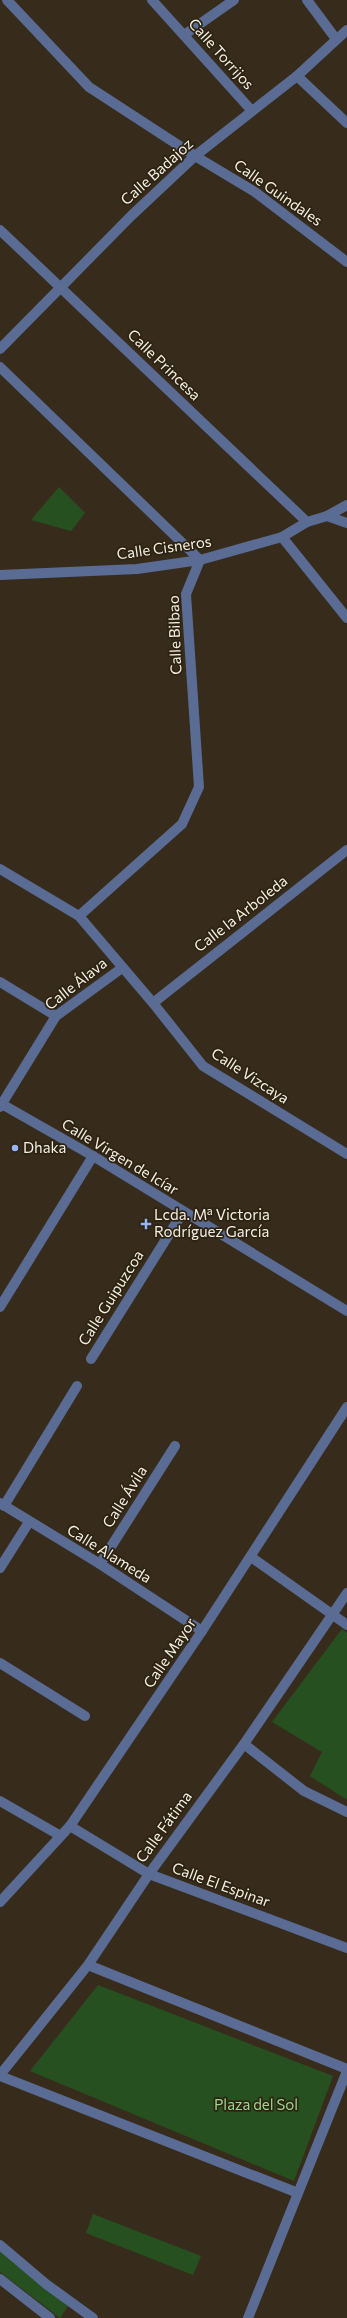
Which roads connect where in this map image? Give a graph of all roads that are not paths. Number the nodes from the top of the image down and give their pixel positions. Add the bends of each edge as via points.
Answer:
1 (7, 0) edge
2 (152, 0) edge
3 (234, 0) edge
4 (307, 0) edge
5 (347, 30) edge
6 (184, 35) junction
7 (336, 39) junction
8 (297, 76) junction
9 (252, 111) junction
10 (347, 123) edge
11 (196, 156) junction
12 (0, 230) edge
13 (347, 262) edge
14 (59, 286) junction
15 (0, 349) edge
16 (0, 367) edge
17 (347, 505) edge
18 (327, 516) junction
19 (307, 522) junction
20 (347, 524) edge
21 (282, 537) junction
22 (200, 560) junction
23 (0, 575) edge
24 (347, 618) edge
25 (347, 850) edge
26 (0, 869) edge
27 (79, 916) junction
28 (122, 968) junction
29 (0, 982) edge
30 (153, 1003) junction
31 (56, 1016) junction
32 (0, 1105) edge
33 (347, 1154) edge
34 (93, 1156) junction
35 (183, 1212) junction
36 (0, 1307) edge
37 (347, 1311) edge
38 (91, 1359) dead end
39 (77, 1386) dead end
40 (347, 1407) edge
41 (175, 1446) dead end
42 (2, 1504) edge
43 (29, 1522) junction
44 (251, 1557) junction
45 (100, 1564) junction
46 (0, 1568) edge
47 (347, 1593) edge
48 (333, 1616) junction
49 (347, 1625) edge
50 (202, 1631) junction
51 (0, 1663) edge
52 (86, 1716) dead end
53 (244, 1744) junction
54 (0, 1801) edge
55 (347, 1812) edge
56 (70, 1826) junction
57 (59, 1835) junction
58 (149, 1874) junction
59 (0, 1902) edge
60 (347, 1948) edge
61 (88, 1965) junction
62 (347, 2070) edge
63 (0, 2075) edge
64 (298, 2193) junction
65 (0, 2245) edge
66 (0, 2279) edge
67 (50, 2318) edge
68 (93, 2318) edge
69 (248, 2318) edge

1 - 11 street, Calle Guindales via 89,87
2 - 6 street, Calle Torrijos
3 - 6 street
4 - 7 street
5 - 7 street, Calle Badajoz
6 - 9 street, Calle Torrijos
7 - 8 street, Calle Badajoz
8 - 9 street, Calle Badajoz
8 - 10 street
9 - 11 street, Calle Badajoz
11 - 13 street, Calle Guindales via 255,192
11 - 14 street, Calle Badajoz
12 - 14 street, Calle Princesa
14 - 15 street, Calle Badajoz
14 - 19 street, Calle Princesa
16 - 22 street
17 - 18 street, Calle Cisneros
18 - 19 street, Calle Cisneros
18 - 20 street
19 - 21 street, Calle Cisneros
21 - 22 street, Calle Cisneros
21 - 24 street
22 - 23 street, Calle Cisneros via 137,569
22 - 27 street, Calle Bilbao via 186,594 199,787 182,824
25 - 30 street, Calle la Arboleda
26 - 27 street, Calle Vizcaya
27 - 28 street, Calle Vizcaya
28 - 30 street, Calle Vizcaya
28 - 31 street, Calle Álava
29 - 31 street
30 - 33 street, Calle Vizcaya via 203,1066
31 - 32 street, Calle Álava
32 - 34 street, Calle Virgen de Icíar
34 - 35 street, Calle Virgen de Icíar
34 - 36 street
35 - 37 street, Calle Virgen de Icíar
35 - 38 street, Calle Guipuzcoa
39 - 42 street
40 - 44 street, Calle Mayor
41 - 45 street, Calle Ávila
42 - 43 street, Calle Alameda
43 - 45 street, Calle Alameda
43 - 46 street
44 - 48 street
44 - 50 street, Calle Mayor
45 - 50 street, Calle Alameda
47 - 48 street, Calle Fátima
48 - 49 street
48 - 53 street, Calle Fátima
50 - 56 street, Calle Mayor
51 - 52 street
53 - 55 street via 304,1791
53 - 58 street, Calle Fátima
54 - 57 street
56 - 57 street, Calle Mayor
56 - 58 street, Calle El Espinar
57 - 59 street, Calle Mayor
58 - 60 street, Calle El Espinar
58 - 61 street, Calle Fátima
61 - 62 street
61 - 63 street, Calle Fátima
62 - 64 street
63 - 64 street
64 - 69 street
65 - 68 street
66 - 67 street

